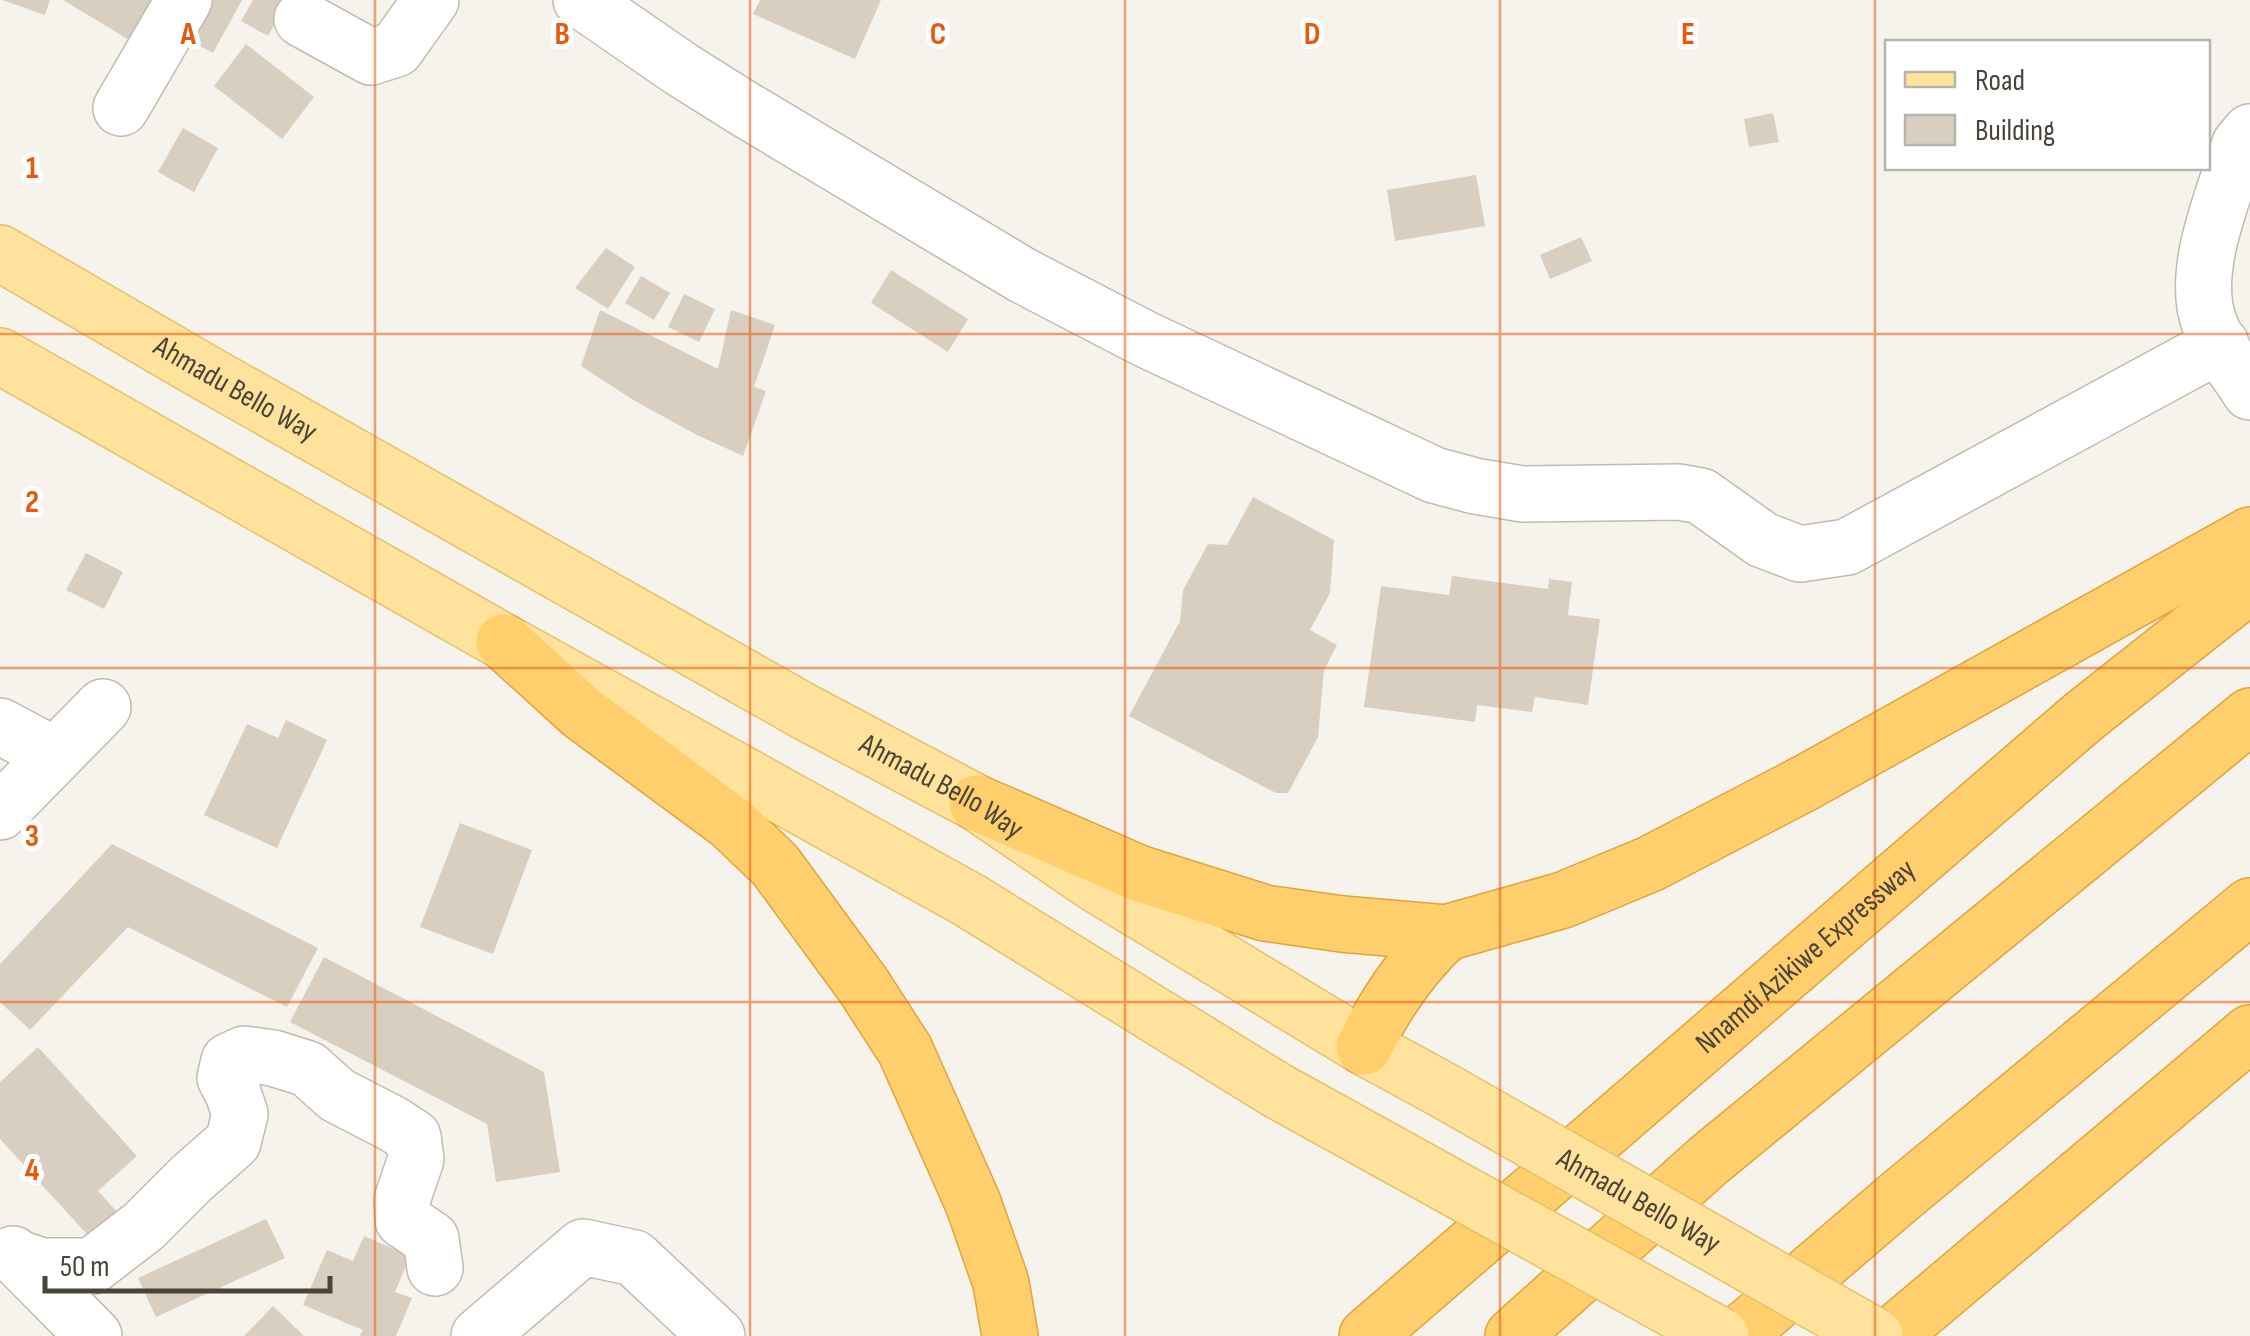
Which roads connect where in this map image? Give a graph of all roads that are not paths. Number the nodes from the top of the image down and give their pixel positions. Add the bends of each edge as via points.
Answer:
1 (184, 0) edge
2 (431, 0) edge
3 (581, 0) edge
4 (302, 19) dead end
5 (121, 108) dead end
6 (2250, 132) edge
7 (0, 253) edge
8 (0, 356) edge
9 (2237, 359) edge
10 (2250, 535) edge
11 (2250, 585) edge
12 (504, 642) junction
13 (102, 707) dead end
14 (2250, 716) edge
15 (0, 726) edge
16 (54, 755) junction
17 (978, 803) junction
18 (0, 812) edge
19 (2250, 906) edge
20 (1446, 933) junction
21 (2250, 1033) edge
22 (1364, 1047) junction
23 (8, 1249) edge
24 (434, 1268) dead end
25 (94, 1336) edge
26 (479, 1336) edge
27 (717, 1336) edge
28 (1010, 1336) edge
29 (1367, 1336) edge
30 (1513, 1336) edge
31 (1721, 1336) edge
32 (1737, 1336) edge
33 (1875, 1336) edge
34 (1890, 1336) edge

1 - 5 street
2 - 4 street via 396,49 371,57
3 - 9 street via 743,108 1022,276 1434,475 1476,486 1522,494 1679,492 1701,496 1763,540 1800,554 1847,547
6 - 9 street via 2240,144 2202,281 2209,324
7 - 17 main road, Ahmadu Bello Way via 807,713
8 - 12 main road
10 - 20 highway via 1650,864 1564,900
11 - 29 highway, Nnamdi Azikiwe Expressway via 2083,717
12 - 28 highway via 582,713 732,823 786,880 905,1050 973,1203 1001,1283
12 - 31 main road, bridge via 969,900 1292,1098
13 - 16 street
14 - 30 highway via 1709,1160
15 - 16 street
16 - 18 street
17 - 20 highway via 1141,874 1264,913
17 - 22 main road, Ahmadu Bello Way via 1097,885
19 - 32 highway
20 - 22 highway via 1396,990
21 - 34 highway
22 - 33 main road, Ahmadu Bello Way, bridge
23 - 24 street via 42,1266 92,1266 144,1226 233,1142 240,1114 225,1078 228,1061 244,1054 308,1069 337,1095 413,1137 416,1159 402,1200 403,1220 430,1240
23 - 25 street
26 - 27 street via 583,1247 634,1258

